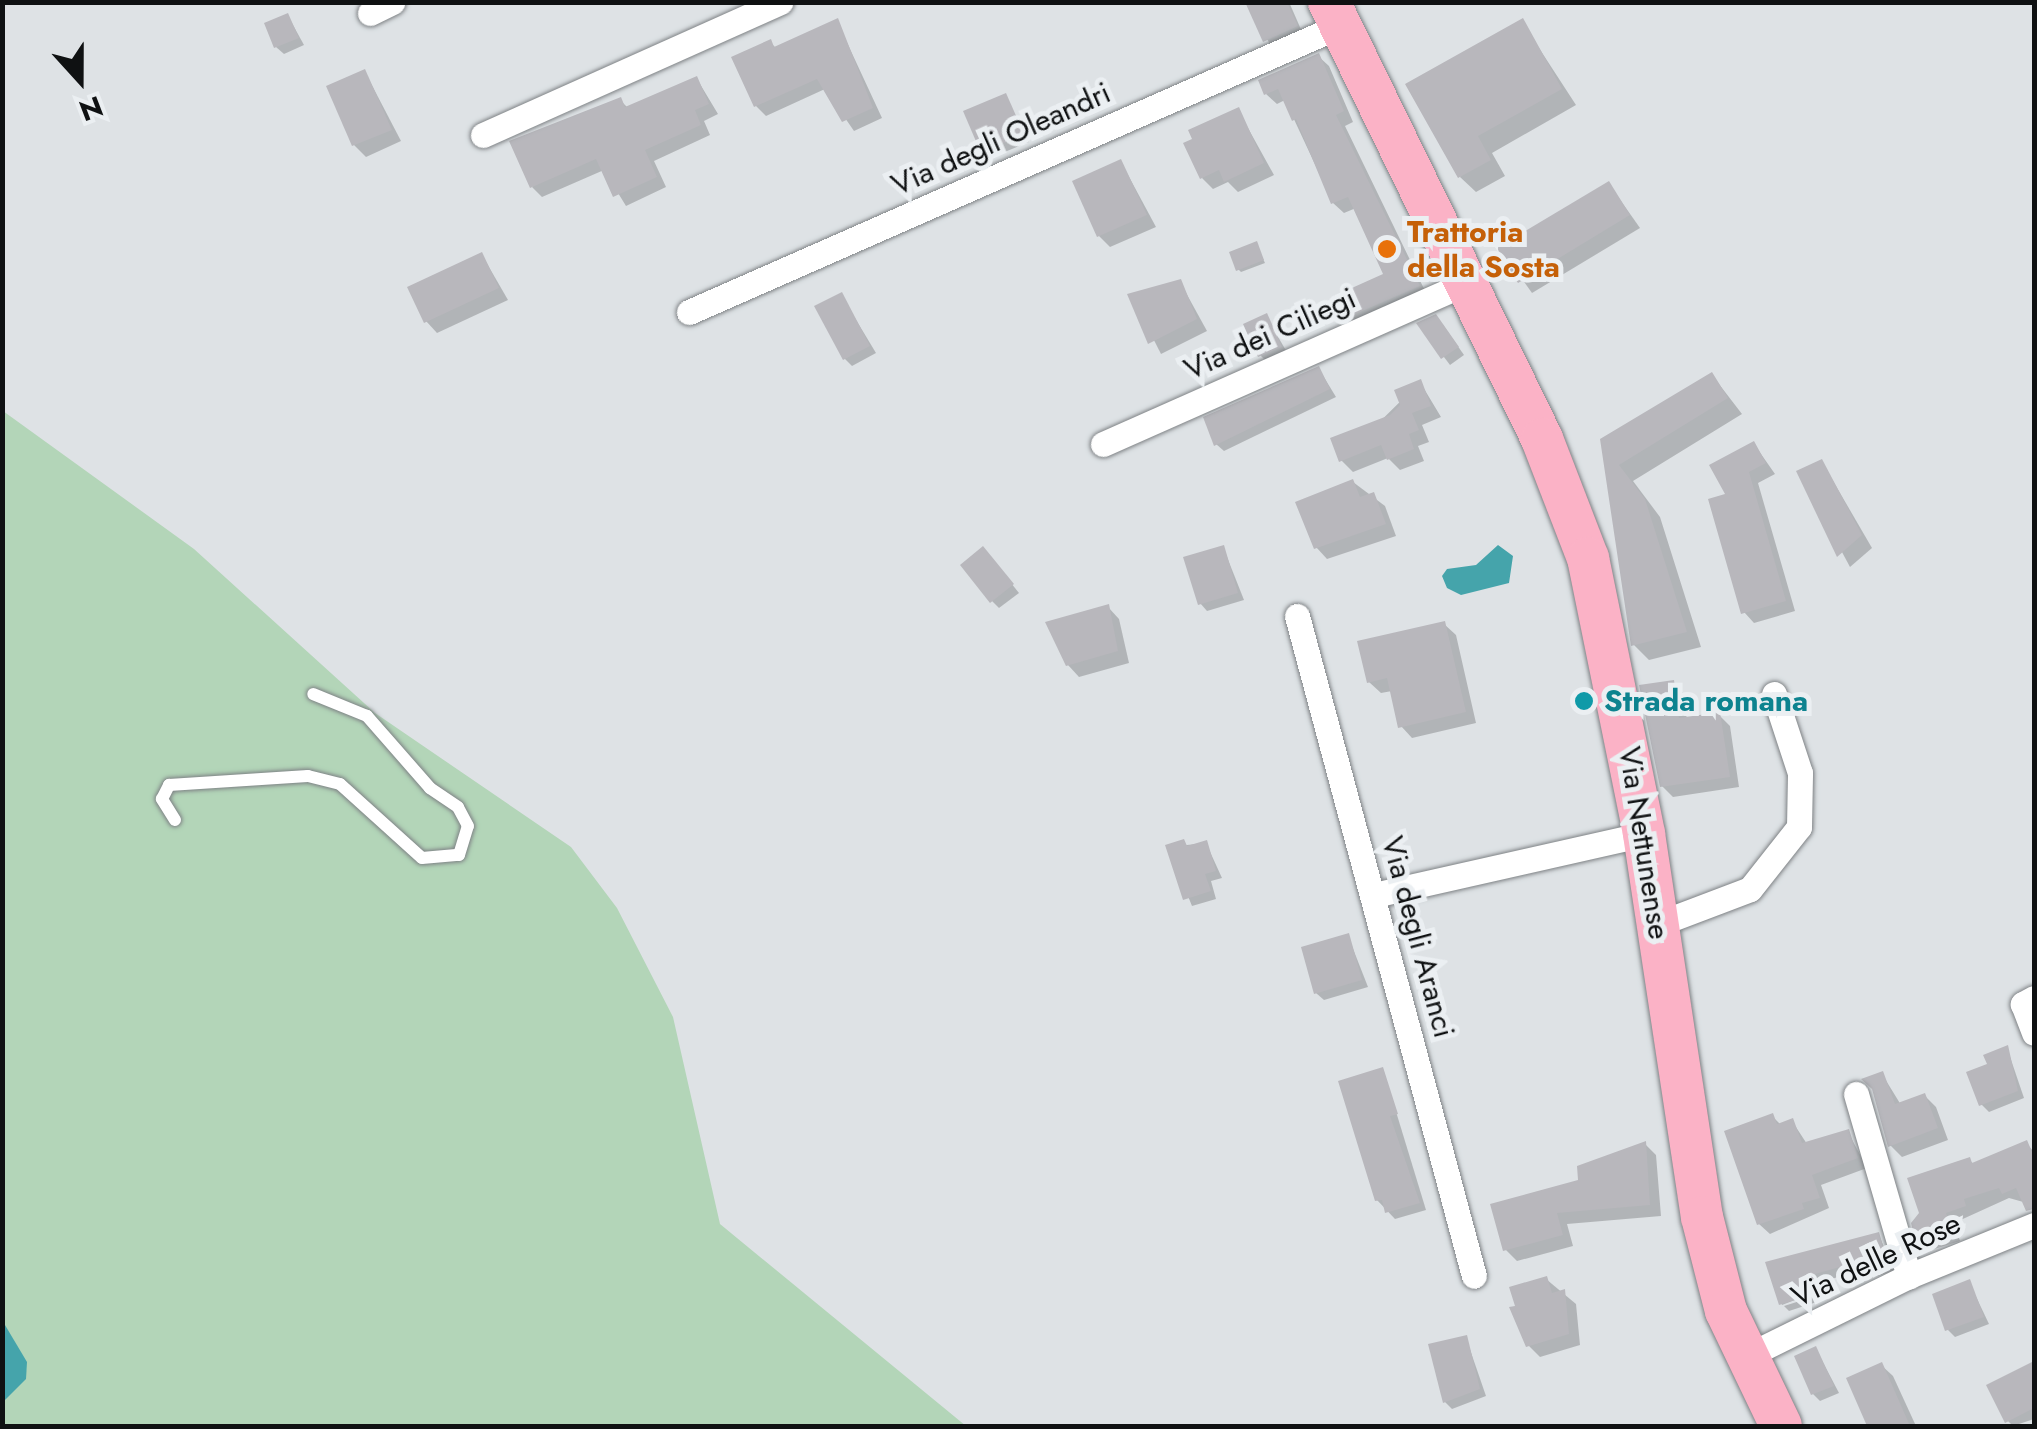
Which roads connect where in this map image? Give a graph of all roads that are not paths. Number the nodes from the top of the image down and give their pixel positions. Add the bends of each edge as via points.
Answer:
1 (781, 2) edge
2 (1334, 14) edge
3 (482, 136) dead end
4 (1464, 284) junction
5 (690, 312) dead end
6 (1104, 444) dead end
7 (1297, 616) dead end
8 (312, 694) dead end
9 (1774, 694) dead end
10 (175, 820) dead end
11 (1644, 834) junction
12 (1374, 895) junction
13 (1658, 924) junction
14 (2034, 998) edge
15 (2034, 1033) edge
16 (1856, 1094) dead end
17 (2033, 1230) edge
18 (1474, 1276) dead end
19 (1909, 1276) junction
20 (1745, 1357) junction
21 (1781, 1426) edge

1 - 3 street
2 - 4 main road, Via Nettunense
2 - 5 street, Via degli Oleandri
4 - 6 street, Via dei Ciliegi
4 - 11 main road, Via Nettunense via 1542,439 1588,558
7 - 12 street, Via degli Aranci
8 - 10 lane via 366,716 430,788 458,807 468,826 459,856 422,858 340,784 308,776 169,785 162,798
9 - 13 street via 1800,772 1799,828 1750,889
11 - 12 street
11 - 13 main road, Via Nettunense
12 - 18 street, Via degli Aranci
13 - 20 main road, Via Nettunense via 1698,1198 1719,1288
14 - 15 street via 2022,1004
16 - 19 street
17 - 19 street, Via delle Rose
19 - 20 street, Via delle Rose
20 - 21 main road, Via Nettunense

